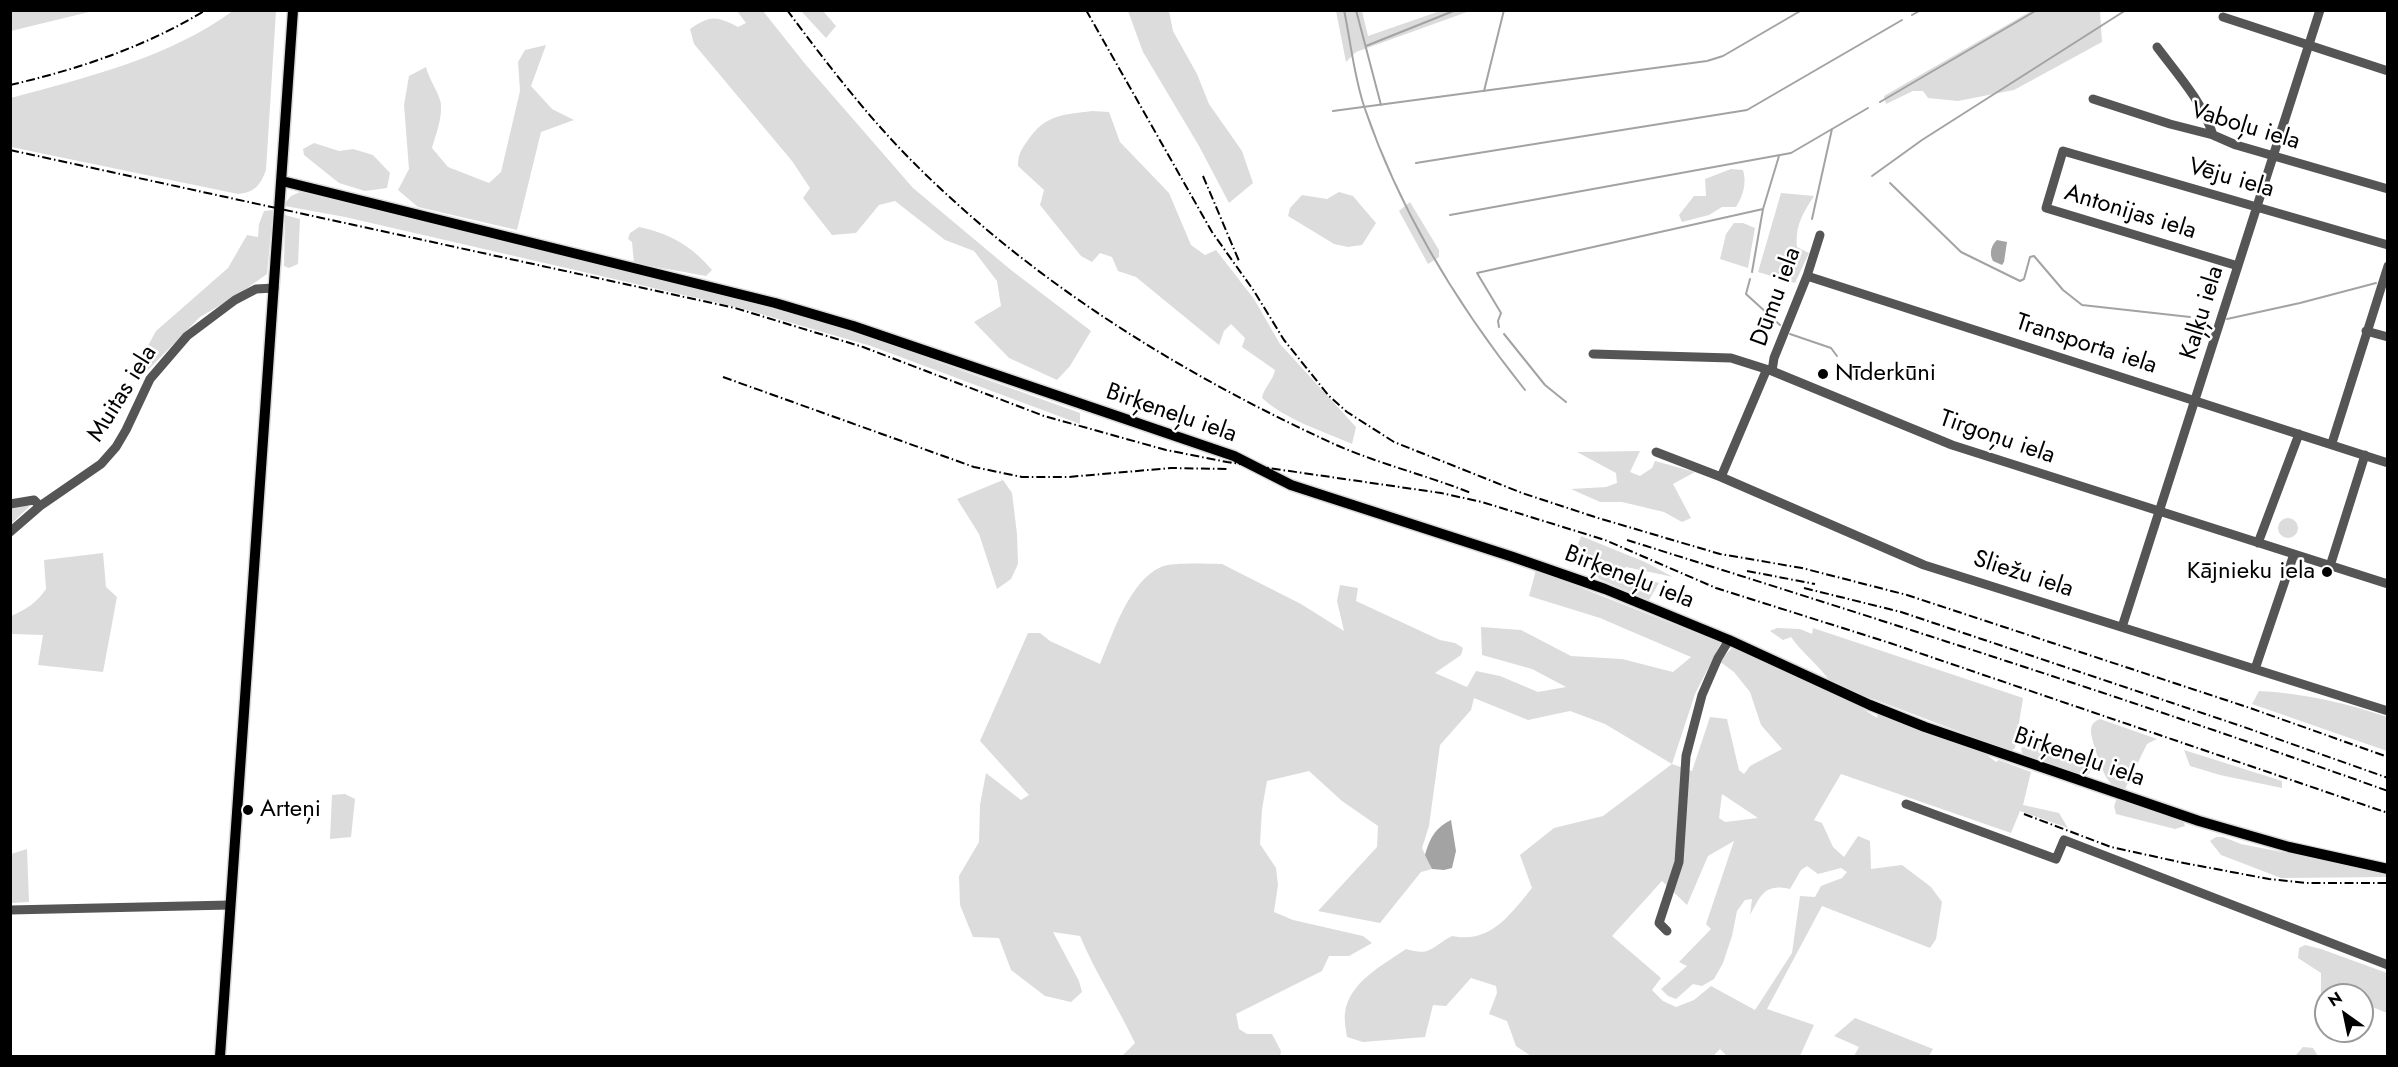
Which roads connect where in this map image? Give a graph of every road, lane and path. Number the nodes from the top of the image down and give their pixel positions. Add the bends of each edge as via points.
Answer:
1 (293, 10) edge
2 (2320, 10) edge
3 (2223, 17) dead end
4 (2307, 43) junction
5 (2157, 47) dead end
6 (2388, 71) edge
7 (2092, 99) dead end
8 (2213, 135) junction
9 (2273, 156) junction
10 (282, 181) junction
11 (2388, 189) edge
12 (2256, 206) junction
13 (2046, 208) joint
14 (1820, 235) dead end
15 (2388, 245) edge
16 (2238, 266) junction
17 (2388, 266) edge
18 (1807, 276) junction
19 (274, 288) junction
20 (2366, 331) junction
21 (2388, 337) edge
22 (1593, 354) dead end
23 (1769, 371) junction
24 (2196, 400) junction
25 (2299, 434) junction
26 (2332, 443) junction
27 (1656, 452) dead end
28 (2365, 455) junction
29 (2388, 463) edge
30 (1721, 477) junction
31 (10, 504) edge
32 (40, 506) junction
33 (2160, 511) junction
34 (10, 532) edge
35 (2258, 543) junction
36 (2294, 554) junction
37 (2330, 566) junction
38 (2388, 584) edge
39 (2122, 627) junction
40 (1729, 640) junction
41 (2255, 669) junction
42 (2388, 711) edge
43 (1906, 804) dead end
44 (2388, 869) edge
45 (230, 904) junction
46 (10, 910) edge
47 (1667, 931) dead end
48 (2388, 965) edge
49 (220, 1056) edge

1 - 10 main road
2 - 4 street, Kaļķu iela
3 - 4 street
4 - 6 street
4 - 9 street, Kaļķu iela
5 - 8 street via 2192,92
7 - 8 street, Vaboļu iela
8 - 9 street, Vaboļu iela
9 - 11 street, Vaboļu iela
9 - 12 street, Kaļķu iela
10 - 19 main road
10 - 40 main road, Birķeneļu iela via 775,303 853,326 1234,456 1291,484 1514,556
12 - 13 street, Vēju iela via 2063,151
12 - 15 street, Vēju iela
12 - 16 street, Kaļķu iela
13 - 16 street, Antonijas iela
14 - 18 street, Dūmu iela
16 - 24 street, Kaļķu iela
17 - 20 street
18 - 23 street, Dūmu iela
18 - 24 street, Transporta iela
19 - 32 street, Muitas iela via 256,289 235,300 187,336 150,379 116,447 101,464
19 - 45 main road
20 - 21 street
20 - 26 street
22 - 23 street, Tirgoņu iela via 1731,358
23 - 30 street, Dūmu iela
23 - 33 street, Tirgoņu iela via 1952,445
24 - 25 street, Transporta iela
24 - 33 street, Kaļķu iela
25 - 26 street, Transporta iela
25 - 35 street
26 - 28 street, Transporta iela
27 - 30 street, Sliežu iela
28 - 29 street, Transporta iela
28 - 37 street
30 - 39 street, Sliežu iela via 1924,565
31 - 32 street via 34,500
32 - 34 street, Muitas iela
33 - 35 street, Tirgoņu iela
33 - 39 street, Kaļķu iela
35 - 36 street, Tirgoņu iela
36 - 37 street, Tirgoņu iela
36 - 41 street
37 - 38 street, Tirgoņu iela
39 - 41 street, Sliežu iela
40 - 44 main road, Birķeneļu iela via 1925,727 2199,822
40 - 47 street via 1702,695 1686,756 1678,862 1659,923
41 - 42 street, Sliežu iela
43 - 48 street via 2056,859 2064,840
45 - 46 street
45 - 49 main road

